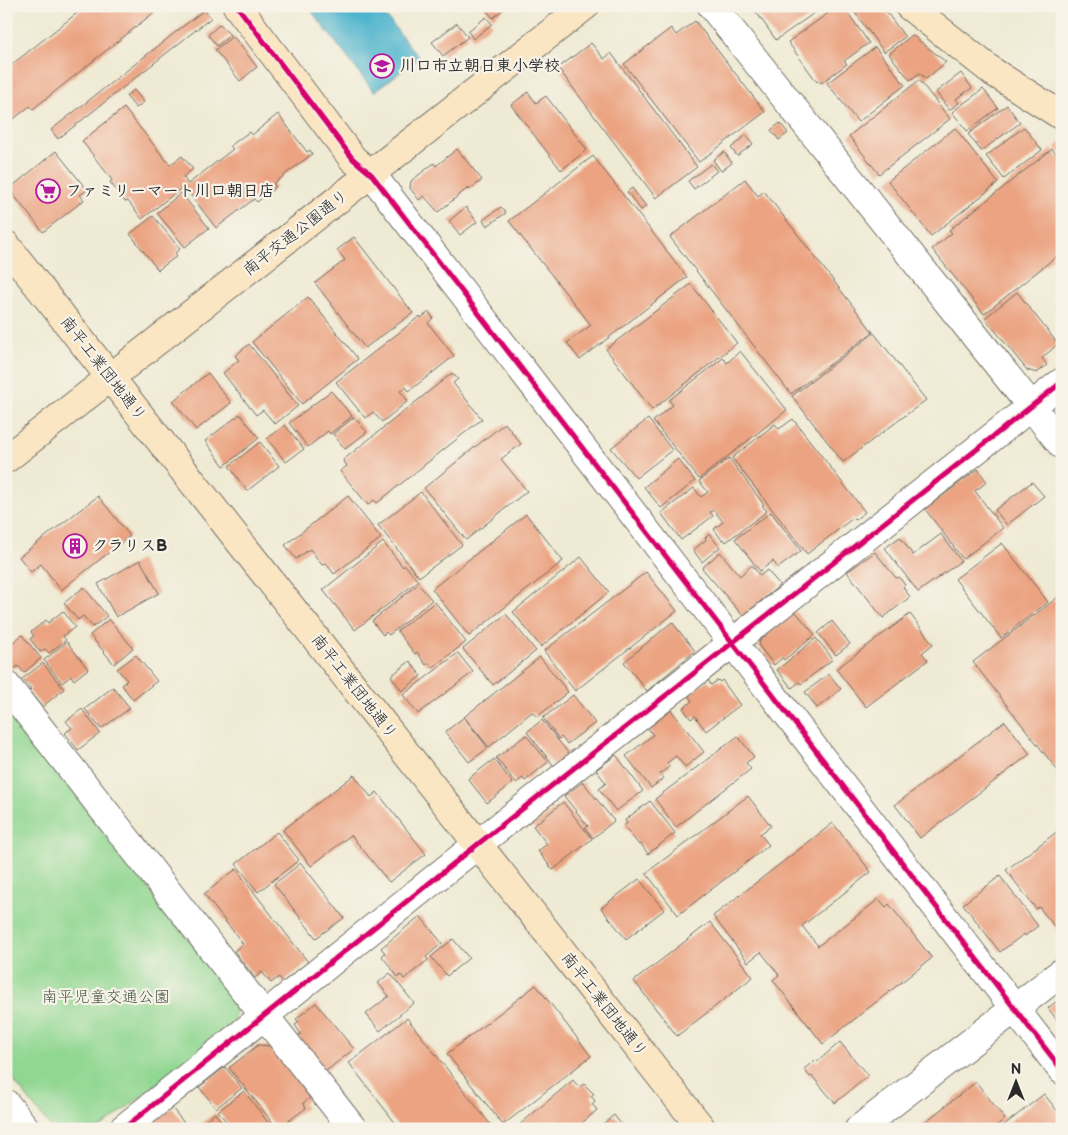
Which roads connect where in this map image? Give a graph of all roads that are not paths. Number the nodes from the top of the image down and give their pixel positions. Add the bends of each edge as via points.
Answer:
1 (237, 6) edge
2 (585, 6) edge
3 (712, 6) edge
4 (909, 6) edge
5 (1062, 116) edge
6 (372, 175) junction
7 (6, 245) edge
8 (110, 378) junction
9 (1062, 382) edge
10 (1030, 406) junction
11 (1062, 445) edge
12 (6, 459) edge
13 (733, 642) junction
14 (6, 685) edge
15 (478, 844) junction
16 (1062, 972) edge
17 (1015, 1009) junction
18 (265, 1015) junction
19 (1062, 1070) edge
20 (6, 1104) edge
21 (26, 1129) edge
22 (123, 1129) edge
23 (353, 1129) edge
24 (702, 1129) edge
25 (859, 1129) edge

1 - 6 street via 354,159
2 - 6 street, 南平交通公園通り
3 - 10 street
4 - 5 street via 993,72
6 - 8 street, 南平交通公園通り
6 - 13 street
7 - 8 street, 南平工業団地通り
8 - 12 street, 南平交通公園通り
8 - 15 street, 南平工業団地通り
9 - 10 street
10 - 11 street
10 - 13 street
13 - 15 street
13 - 17 street
14 - 18 street
15 - 18 street
15 - 24 street, 南平工業団地通り
16 - 17 street
17 - 19 street
17 - 25 street
18 - 22 street
18 - 23 street
20 - 21 street

